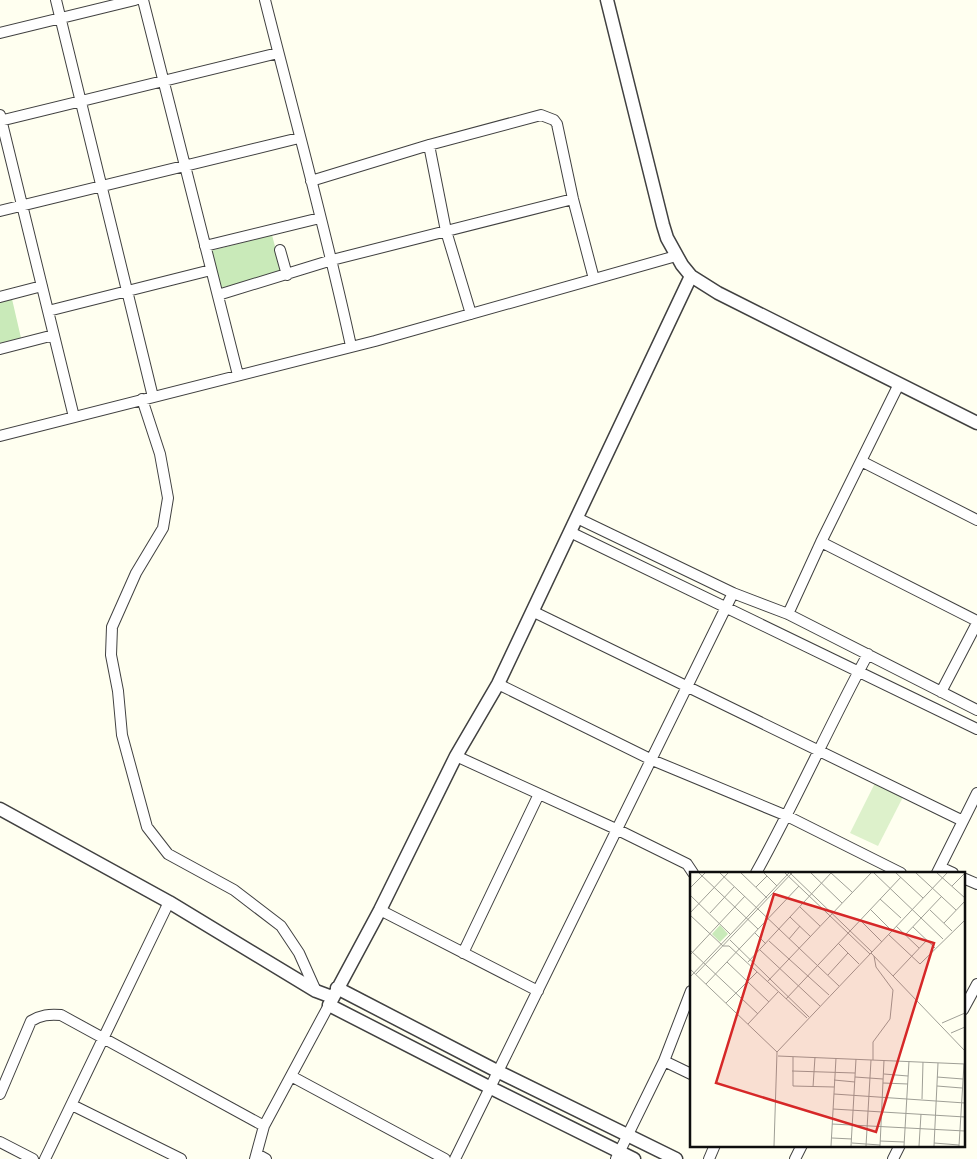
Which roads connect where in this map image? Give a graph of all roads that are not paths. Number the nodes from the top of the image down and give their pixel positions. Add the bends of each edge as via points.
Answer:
1 (56, 0) edge
2 (135, 0) edge
3 (143, 0) edge
4 (265, 0) edge
5 (607, 0) edge
6 (60, 18) junction
7 (0, 33) edge
8 (278, 53) junction
9 (164, 81) junction
10 (80, 101) junction
11 (0, 119) edge
12 (300, 138) junction
13 (429, 145) junction
14 (185, 166) junction
15 (310, 181) junction
16 (101, 186) junction
17 (573, 199) junction
18 (22, 206) junction
19 (0, 211) edge
20 (320, 218) junction
21 (446, 231) junction
22 (205, 246) junction
23 (280, 250) dead end
24 (676, 256) junction
25 (332, 260) junction
26 (211, 270) junction
27 (287, 275) junction
28 (692, 276) junction
29 (594, 279) junction
30 (42, 286) junction
31 (127, 291) junction
32 (218, 295) junction
33 (0, 297) edge
34 (48, 311) junction
35 (471, 314) junction
36 (54, 335) junction
37 (351, 346) junction
38 (0, 349) edge
39 (238, 375) junction
40 (899, 384) junction
41 (147, 398) junction
42 (74, 417) junction
43 (977, 423) edge
44 (0, 436) edge
45 (861, 461) junction
46 (577, 518) junction
47 (977, 520) edge
48 (570, 532) junction
49 (821, 542) junction
50 (734, 592) junction
51 (726, 608) junction
52 (532, 611) junction
53 (788, 614) junction
54 (977, 622) edge
55 (868, 654) junction
56 (858, 672) junction
57 (498, 684) junction
58 (688, 687) junction
59 (941, 692) junction
60 (977, 710) edge
61 (977, 729) edge
62 (818, 750) junction
63 (456, 756) junction
64 (652, 760) junction
65 (977, 793) edge
66 (539, 794) junction
67 (0, 809) edge
68 (787, 816) junction
69 (963, 820) junction
70 (616, 829) junction
71 (939, 870) edge
72 (692, 872) edge
73 (757, 872) edge
74 (899, 872) edge
75 (964, 878) edge
76 (977, 884) edge
77 (169, 902) junction
78 (380, 910) junction
79 (463, 952) junction
80 (977, 984) edge
81 (316, 991) junction
82 (538, 991) junction
83 (690, 994) edge
84 (333, 997) junction
85 (964, 1004) edge
86 (977, 1008) edge
87 (104, 1038) junction
88 (664, 1060) junction
89 (497, 1071) junction
90 (690, 1073) edge
91 (291, 1076) junction
92 (490, 1087) junction
93 (0, 1094) edge
94 (72, 1105) junction
95 (264, 1126) junction
96 (628, 1135) junction
97 (0, 1142) edge
98 (715, 1146) edge
99 (802, 1146) edge
100 (900, 1146) edge
101 (618, 1156) edge
102 (259, 1157) edge
103 (174, 1158) edge
104 (33, 1159) edge
105 (45, 1159) edge
106 (445, 1159) edge
107 (455, 1159) edge
108 (634, 1159) edge
109 (676, 1159) edge
110 (709, 1159) edge
111 (795, 1159) edge
112 (893, 1159) edge

1 - 6 street
2 - 6 street
3 - 9 street
4 - 8 street
5 - 24 street via 663,225
6 - 7 street
6 - 10 street
8 - 9 street
8 - 12 street
9 - 10 street
9 - 14 street
10 - 11 street
10 - 16 street
11 - 18 street
12 - 14 street
12 - 15 street
13 - 15 street
13 - 17 street via 541,115 554,120 559,129
13 - 21 street
14 - 16 street
14 - 22 street
15 - 20 street
16 - 18 street
16 - 31 street
17 - 21 street
17 - 29 street
18 - 19 street
18 - 30 street
20 - 22 street
20 - 25 street
21 - 25 street
21 - 35 street
22 - 26 street
23 - 27 street
24 - 28 street
24 - 29 street
25 - 27 street
25 - 37 street
26 - 31 street
26 - 32 street
27 - 32 street
28 - 40 street via 718,293
28 - 46 street
29 - 35 street
30 - 33 street
30 - 34 street
31 - 34 street
31 - 41 street
32 - 39 street
34 - 36 street
35 - 37 street
36 - 38 street
36 - 42 street
37 - 39 street
39 - 41 street
40 - 43 street
40 - 45 street
41 - 42 street
41 - 81 street via 168,498 163,528 136,573 112,627 111,655 122,735 147,827 168,854 234,890 280,926 300,953
42 - 44 street
45 - 47 street
45 - 49 street
46 - 48 street
46 - 50 street
48 - 51 street
48 - 52 street
49 - 53 street
49 - 54 street
50 - 51 street
50 - 53 street
51 - 56 street
51 - 58 street
52 - 57 street
52 - 58 street
53 - 55 street
54 - 59 street
55 - 56 street
55 - 59 street
56 - 61 street
56 - 62 street
57 - 63 street
57 - 64 street
58 - 62 street
58 - 64 street
59 - 60 street
62 - 68 street
62 - 69 street
63 - 66 street
63 - 78 street
64 - 68 street
64 - 70 street
65 - 69 street
66 - 70 street
66 - 79 street
67 - 77 street
68 - 73 street
68 - 74 street
69 - 71 street
70 - 72 street via 687,864
70 - 82 street
75 - 76 street
77 - 81 street
77 - 87 street
78 - 79 street
78 - 84 street
79 - 82 street
80 - 85 street
81 - 84 street
82 - 89 street
83 - 88 street
84 - 89 street
84 - 91 street
84 - 92 street
85 - 86 street
87 - 93 street via 61,1015 40,1016 31,1021
87 - 94 street
87 - 95 street
88 - 90 street
88 - 96 street
89 - 92 street
89 - 96 street
91 - 95 street
91 - 106 street
92 - 101 street
92 - 107 street
94 - 103 street
94 - 105 street
95 - 102 street
96 - 101 street
96 - 109 street
97 - 104 street
98 - 110 street
99 - 111 street
100 - 112 street
101 - 108 street

